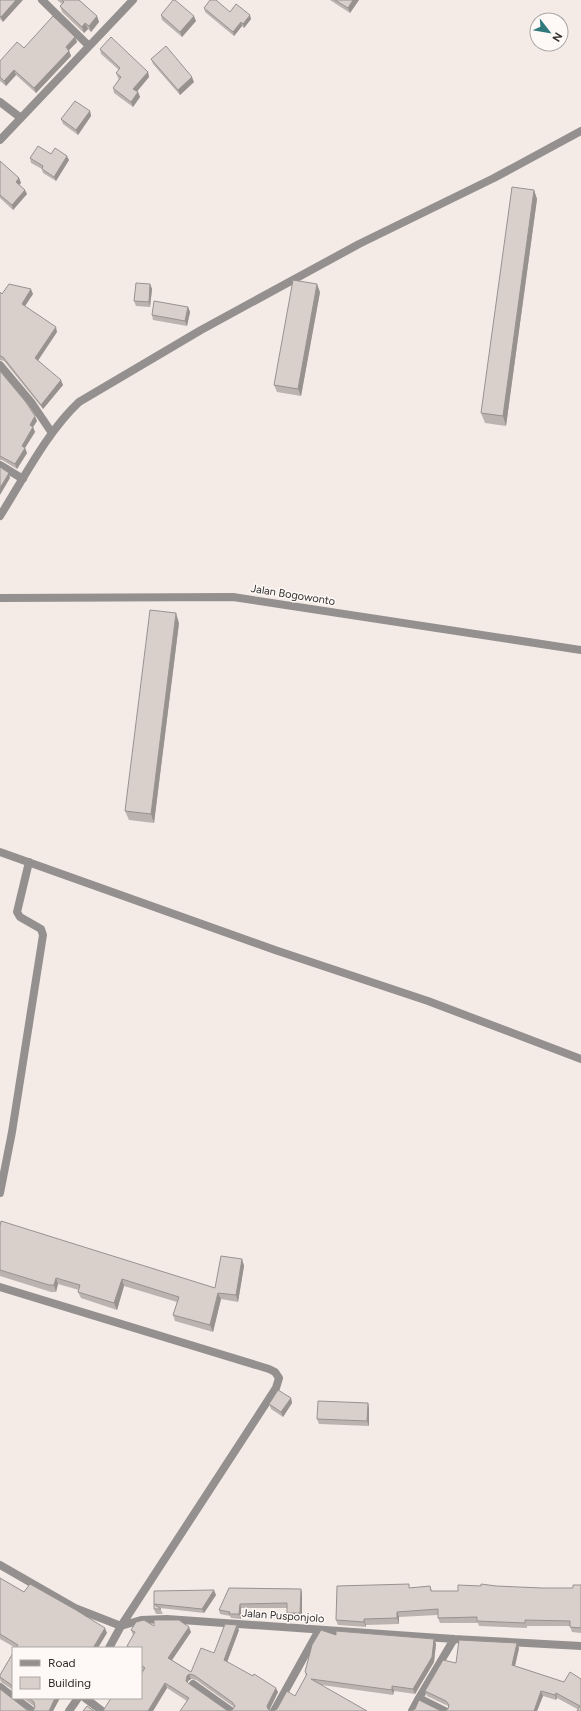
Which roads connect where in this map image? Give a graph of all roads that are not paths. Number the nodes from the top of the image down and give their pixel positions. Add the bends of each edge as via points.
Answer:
1 (42, 0) edge
2 (133, 0) edge
3 (89, 46) junction
4 (0, 102) edge
5 (22, 118) junction
6 (581, 131) edge
7 (0, 140) edge
8 (0, 365) edge
9 (52, 433) junction
10 (0, 465) edge
11 (23, 479) junction
12 (0, 516) edge
13 (0, 598) edge
14 (581, 650) edge
15 (0, 852) edge
16 (30, 862) junction
17 (581, 1059) edge
18 (0, 1193) edge
19 (0, 1287) edge
20 (0, 1565) edge
21 (121, 1626) junction
22 (320, 1630) junction
23 (454, 1639) junction
24 (581, 1646) edge
25 (110, 1647) edge
26 (193, 1684) dead end
27 (0, 1687) edge
28 (12, 1696) edge
29 (419, 1698) junction
30 (17, 1699) edge
31 (77, 1699) edge
32 (85, 1699) edge
33 (32, 1711) edge
34 (69, 1711) edge
35 (102, 1711) edge
36 (231, 1711) edge
37 (274, 1711) edge
38 (412, 1711) edge
39 (445, 1711) edge

1 - 3 street
2 - 3 street
3 - 5 street
4 - 5 street
5 - 7 street
6 - 9 street via 494,178 359,244 195,334 79,402
8 - 9 street via 31,402
9 - 11 street
10 - 11 street
11 - 12 street
13 - 14 street, Jalan Bogowonto via 233,597
15 - 16 street
16 - 17 street via 275,950 428,1001
16 - 18 street via 17,912 20,917 41,929 43,935
19 - 21 street via 269,1369 279,1378 276,1388
20 - 21 street via 75,1608
21 - 22 street, Jalan Pusponjolo via 141,1620 167,1619
21 - 25 street
22 - 23 street, Jalan Pusponjolo
22 - 37 street
23 - 24 street, Jalan Pusponjolo
23 - 29 street
26 - 36 street
27 - 28 street
29 - 38 street
29 - 39 street
30 - 33 street
31 - 34 street
32 - 35 street

